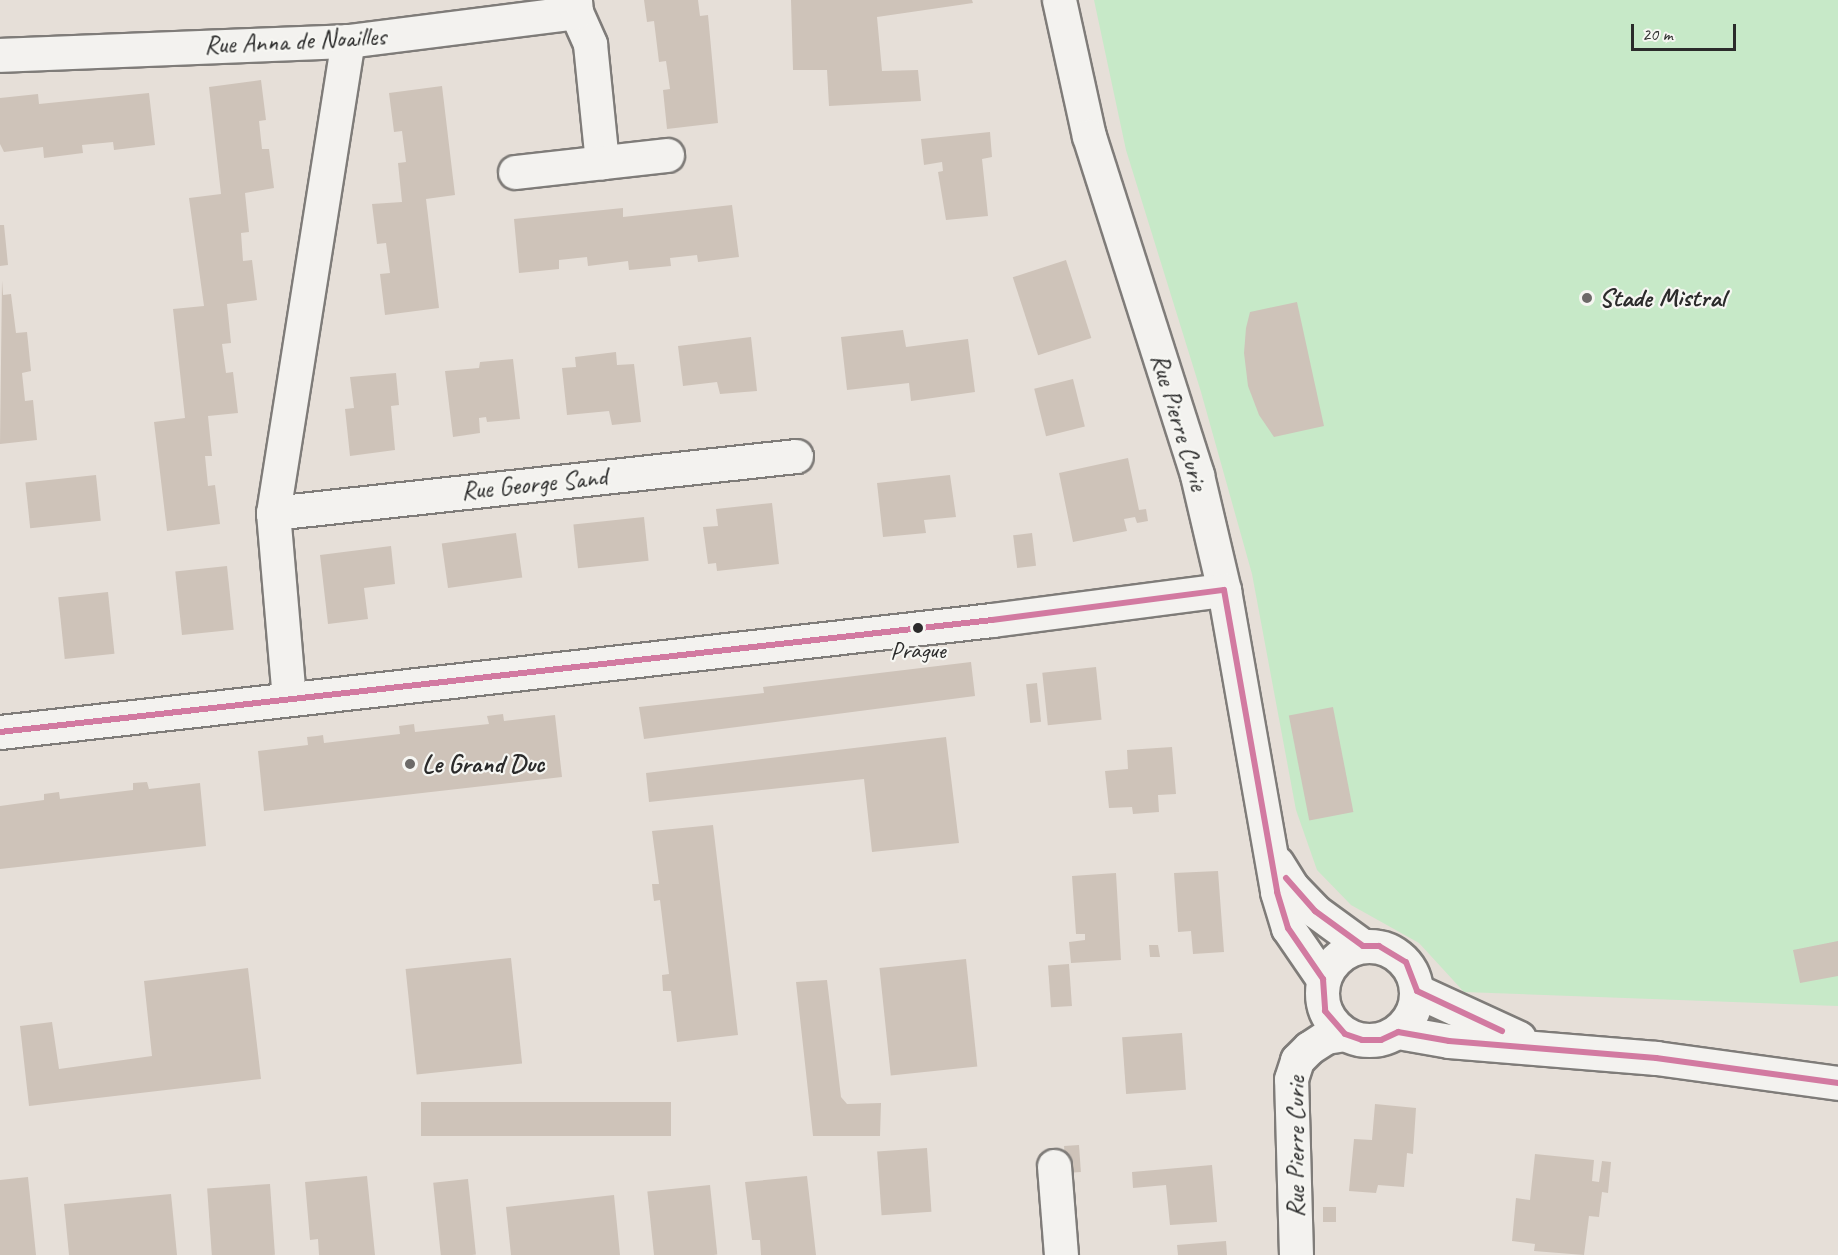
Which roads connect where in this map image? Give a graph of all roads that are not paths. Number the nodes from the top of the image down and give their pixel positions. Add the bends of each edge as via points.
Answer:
1 (1059, 0) edge
2 (576, 6) edge
3 (348, 41) junction
4 (0, 55) edge
5 (667, 155) dead end
6 (602, 162) junction
7 (514, 172) dead end
8 (796, 456) dead end
9 (273, 513) junction
10 (1224, 590) junction
11 (289, 699) junction
12 (0, 732) edge
13 (1269, 851) junction
14 (1363, 946) junction
15 (1323, 979) junction
16 (1418, 991) junction
17 (1398, 1032) junction
18 (1345, 1034) junction
19 (1547, 1050) junction
20 (1830, 1085) edge
21 (1054, 1166) dead end
22 (1061, 1255) edge
23 (1296, 1255) edge

1 - 10 street, Rue Pierre Curie via 1089,136 1197,475
2 - 3 street, Rue Anna de Noailles
2 - 6 street via 590,44
3 - 4 street, Rue Anna de Noailles
3 - 9 street
5 - 6 street
6 - 7 street
8 - 9 street, Rue George Sand
9 - 11 street
10 - 11 street
10 - 13 street, Rue Pierre Curie
11 - 12 street
13 - 14 street, Rue Pierre Curie via 1292,887
13 - 15 street, Rue Pierre Curie via 1288,928
14 - 15 street via 1339,957
14 - 16 street via 1379,946 1406,962
15 - 18 street via 1325,1011
16 - 17 street via 1409,1021
16 - 19 street
17 - 18 street via 1381,1040 1362,1040
17 - 19 street
18 - 23 street, Rue Pierre Curie via 1326,1037 1309,1048 1297,1060 1291,1079
19 - 20 street via 1656,1058
21 - 22 street

